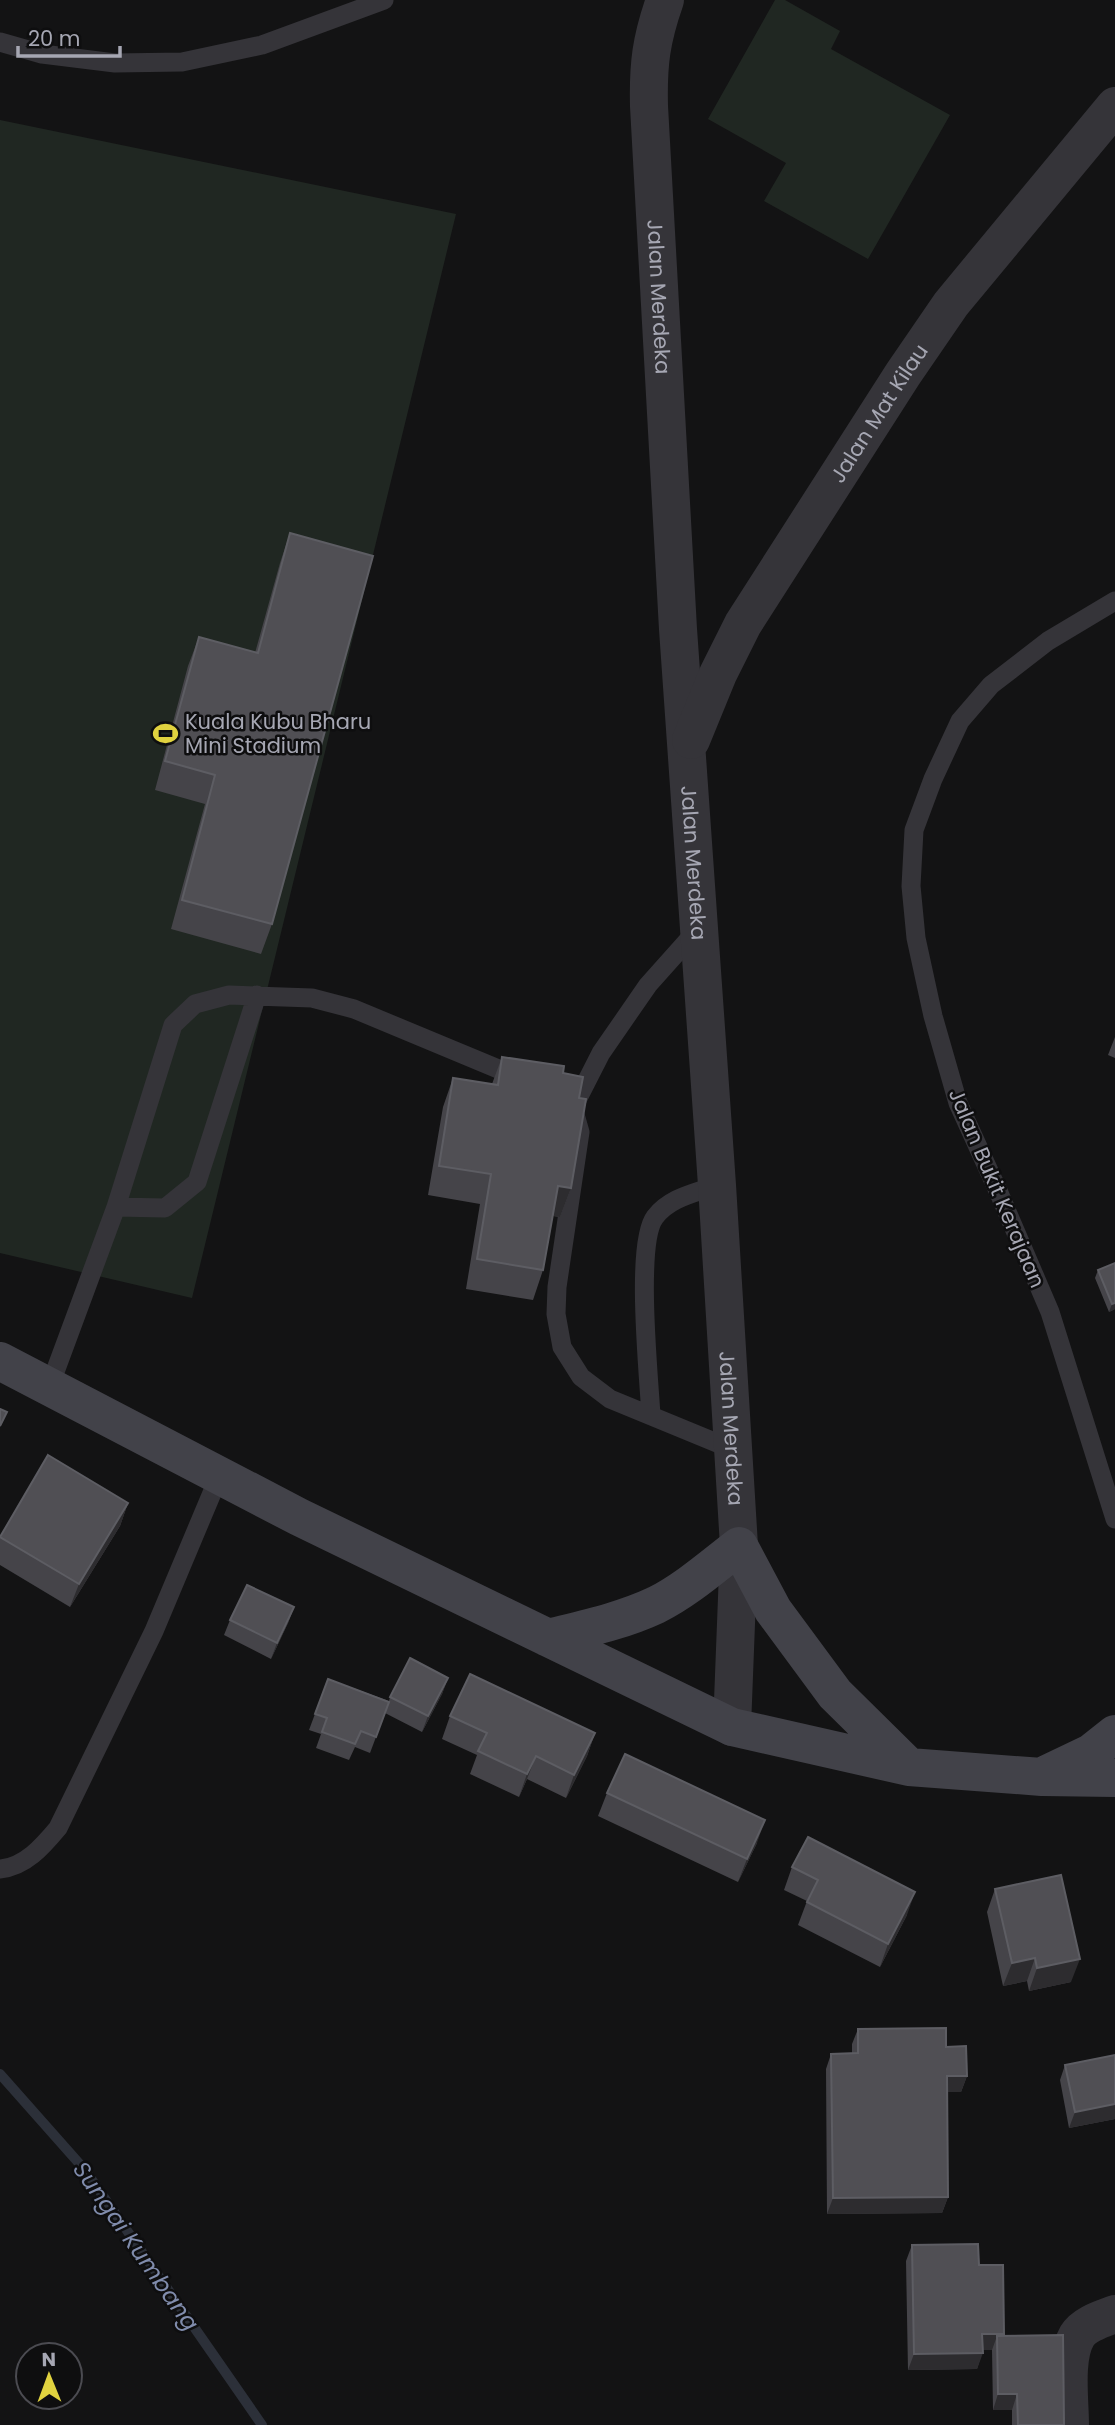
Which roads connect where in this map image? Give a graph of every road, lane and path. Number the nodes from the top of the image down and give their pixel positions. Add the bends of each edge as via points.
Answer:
1 (384, 0) edge
2 (665, 0) edge
3 (0, 42) edge
4 (1115, 106) edge
5 (1115, 601) edge
6 (743, 624) junction
7 (678, 629) junction
8 (688, 748) junction
9 (700, 926) junction
10 (257, 995) junction
11 (573, 1108) junction
12 (717, 1185) junction
13 (116, 1207) junction
14 (0, 1361) edge
15 (49, 1388) junction
16 (651, 1416) junction
17 (734, 1450) junction
18 (220, 1474) junction
19 (1115, 1519) edge
20 (739, 1546) junction
21 (548, 1638) junction
22 (732, 1727) junction
23 (1115, 1734) edge
24 (909, 1767) junction
25 (1042, 1777) junction
26 (1115, 1778) edge
27 (0, 1869) edge
28 (1115, 2314) edge
29 (1070, 2425) edge

1 - 3 lane via 262,45 181,62 115,63 42,54
2 - 7 street, Jalan Merdeka via 653,33 649,106
4 - 6 street, Jalan Mat Kilau via 951,304
5 - 19 lane, Jalan Bukit Kerajaan via 1048,641 990,685 960,721 914,830 911,887 927,990 958,1103 1050,1312
6 - 7 street
6 - 8 street, Jalan Mat Kilau
7 - 8 street, Jalan Merdeka
8 - 9 street, Jalan Merdeka
9 - 11 lane via 648,985 601,1054
9 - 12 street, Jalan Merdeka
10 - 11 lane via 312,998 354,1009 550,1091
10 - 13 lane via 229,995 195,1004 173,1025
10 - 13 lane via 197,1182 165,1208
11 - 16 lane via 580,1132 557,1287 562,1347 581,1377 610,1399
12 - 16 lane via 670,1202 654,1218 646,1239
12 - 17 street, Jalan Merdeka
13 - 15 lane
14 - 15 main road
15 - 18 main road
16 - 17 lane
17 - 20 street, Jalan Merdeka
18 - 21 main road
18 - 27 lane via 153,1630 58,1828 37,1853
20 - 21 main road via 657,1604 621,1619
20 - 22 street, Jalan Merdeka
20 - 24 main road via 773,1610 835,1694
21 - 22 main road
22 - 24 main road
23 - 25 main road via 1091,1754
24 - 25 main road
25 - 26 main road
28 - 29 street via 1092,2323 1078,2335 1070,2358

